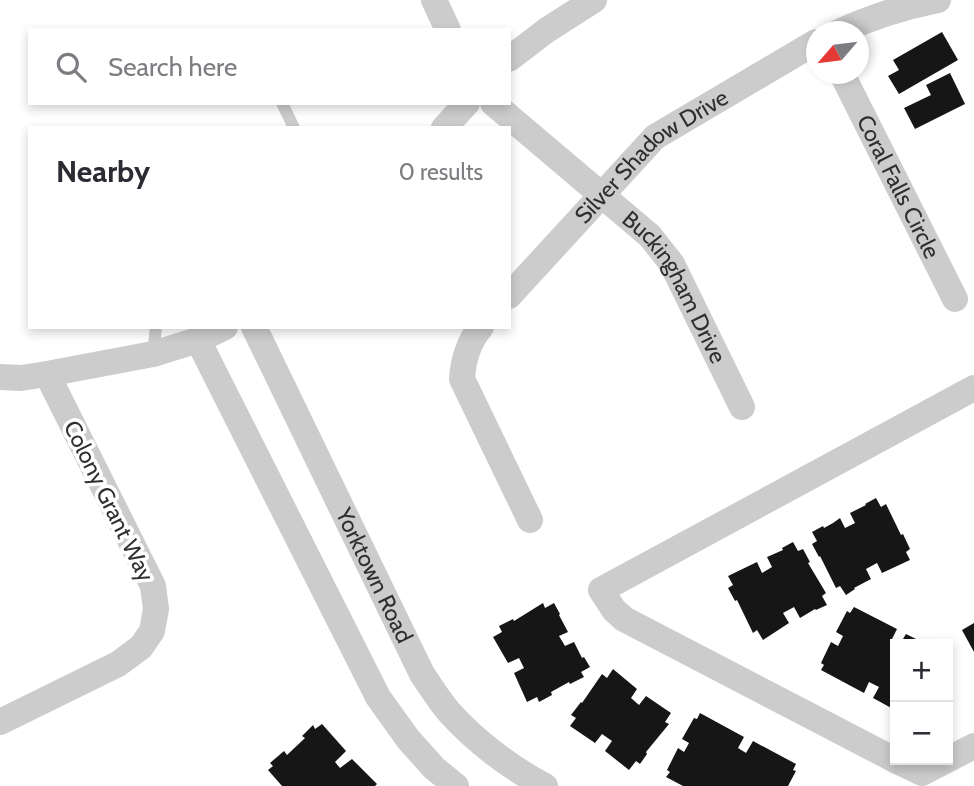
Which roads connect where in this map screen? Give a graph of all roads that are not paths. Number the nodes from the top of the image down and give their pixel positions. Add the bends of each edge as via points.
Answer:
1 (434, 0) edge
2 (594, 0) edge
3 (938, 0) edge
4 (864, 21) edge
5 (447, 28) edge
6 (806, 48) edge
7 (511, 57) edge
8 (847, 84) edge
9 (283, 105) edge
10 (465, 105) edge
11 (495, 105) edge
12 (293, 126) edge
13 (446, 126) edge
14 (601, 195) junction
15 (511, 294) edge
16 (955, 299) dead end
17 (156, 329) edge
18 (221, 329) edge
19 (255, 329) edge
20 (479, 329) edge
21 (198, 340) junction
22 (153, 354) junction
23 (47, 374) junction
24 (0, 377) edge
25 (974, 388) edge
26 (742, 407) dead end
27 (530, 520) dead end
28 (0, 722) edge
29 (974, 746) edge
30 (890, 757) edge
31 (953, 757) edge
32 (905, 765) edge
33 (939, 765) edge
34 (456, 786) edge
35 (545, 786) edge

1 - 5 street
2 - 7 street
3 - 4 street
6 - 14 street, Silver Shadow Drive via 655,137
8 - 16 street, Coral Falls Circle
9 - 12 lane
10 - 13 street
11 - 14 street, Buckingham Drive
14 - 15 street, Silver Shadow Drive
14 - 26 street, Buckingham Drive via 650,236 672,264
17 - 22 lane
18 - 21 street
19 - 35 street, Yorktown Road via 422,674 450,713 486,747
20 - 27 street via 463,362 462,379
21 - 22 street
21 - 34 street via 378,697 408,739
22 - 23 street
23 - 24 street
23 - 28 street, Colony Grant Way via 153,586 156,609 152,631 141,648
25 - 30 street via 601,590 624,619
29 - 31 street
32 - 33 street via 922,774

